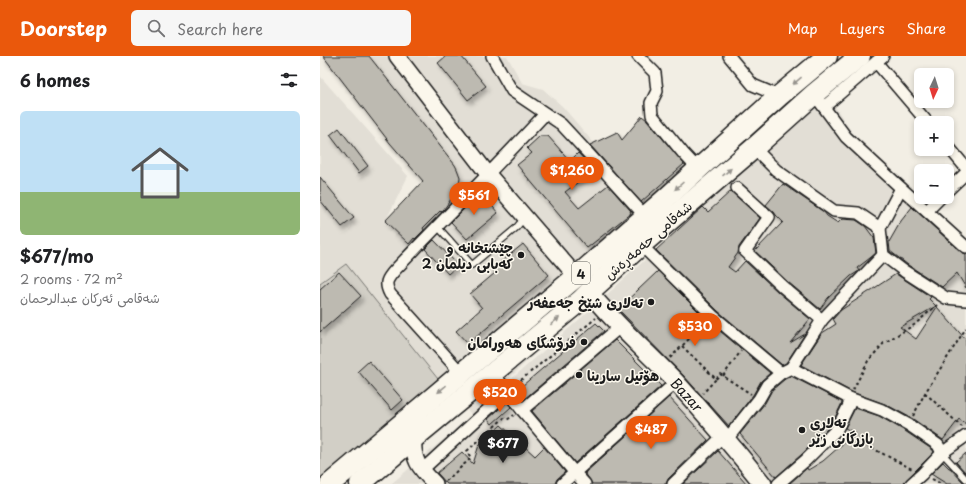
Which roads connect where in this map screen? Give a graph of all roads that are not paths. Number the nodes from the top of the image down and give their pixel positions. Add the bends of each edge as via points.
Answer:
1 (397, 56) edge
2 (492, 56) edge
3 (638, 56) edge
4 (729, 56) edge
5 (827, 56) edge
6 (873, 58) edge
7 (779, 96) junction
8 (819, 100) junction
9 (545, 114) junction
10 (922, 116) edge
11 (754, 148) junction
12 (954, 153) edge
13 (966, 168) edge
14 (698, 169) junction
15 (487, 173) junction
16 (966, 174) edge
17 (954, 185) edge
18 (737, 188) dead end
19 (900, 188) junction
20 (934, 204) edge
21 (927, 211) junction
22 (645, 216) junction
23 (525, 217) junction
24 (437, 226) junction
25 (880, 228) junction
26 (641, 245) junction
27 (966, 247) edge
28 (883, 255) junction
29 (576, 276) junction
30 (589, 292) junction
31 (966, 301) edge
32 (822, 320) junction
33 (614, 332) dead end
34 (791, 368) junction
35 (461, 373) junction
36 (493, 373) junction
37 (781, 373) junction
38 (676, 382) junction
39 (508, 391) junction
40 (849, 398) junction
41 (522, 410) junction
42 (966, 436) edge
43 (414, 438) junction
44 (725, 438) junction
45 (942, 453) junction
46 (388, 459) junction
47 (422, 470) junction
48 (574, 472) junction
49 (966, 479) edge
50 (439, 483) edge
51 (330, 484) edge
52 (360, 484) edge
53 (427, 484) edge
54 (562, 484) edge
55 (585, 484) edge
56 (673, 484) edge
57 (763, 484) edge
58 (778, 484) edge
59 (911, 484) edge

1 - 15 street
2 - 9 street via 512,91
3 - 14 street via 654,73 657,92 651,103 652,115
4 - 7 street via 754,86
5 -> 7 highway, شەقامی حەمەڕەش / 4
6 - 8 highway, شەقامی حەمەڕەش / 4
6 - 10 street
7 - 14 highway, شەقامی حەمەڕەش / 4
8 - 11 highway, شەقامی حەمەڕەش / 4
8 - 19 street via 846,137
9 - 15 street
9 - 22 street via 561,124
11 - 25 street via 776,170 834,211 858,213
26 -> 11 highway, شەقامی حەمەڕەش / 4
12 - 13 street
14 -> 22 highway, شەقامی حەمەڕەش / 4
15 - 23 street
15 - 24 street
16 - 17 street
18 - 32 street via 769,217 745,251
19 - 21 street
19 - 25 street
20 - 21 street
21 - 27 street
22 - 29 highway, شەقامی حەمەڕەش / 4
23 - 24 lane via 516,228 472,265
23 - 29 street
24 - 35 street via 390,275 386,284 394,298
25 - 28 street
26 - 30 highway, شەقامی حەمەڕەش / 4
26 - 37 street via 713,316
28 - 31 street via 946,298
28 - 32 street
29 - 30 highway
29 - 35 highway, شەقامی حەمەڕەش / 4
36 -> 30 highway, شەقامی حەمەڕەش / 4
30 - 38 main road, Bazar
32 - 34 street
33 - 41 street
34 - 37 street
34 - 40 street
35 -> 51 highway, شەقامی حەمەڕەش / 4
36 - 39 street
36 - 43 highway, شەقامی حەمەڕەش / 4
37 - 44 street via 767,385 759,399
38 - 44 main road, Bazar
38 - 48 street
39 - 41 street
39 - 47 street
40 - 45 street via 882,410 909,425 938,445
40 - 58 street via 849,405 837,429
41 - 48 street
42 - 45 street
43 - 46 highway, شەقامی حەمەڕەش / 4
43 - 47 street via 416,459
44 - 56 street
44 - 57 main road, Bazar
45 - 49 lane
45 - 59 street
46 - 52 highway, شەقامی حەمەڕەش / 4
46 - 53 street via 407,460
47 - 50 street
48 - 54 street
48 - 55 street

